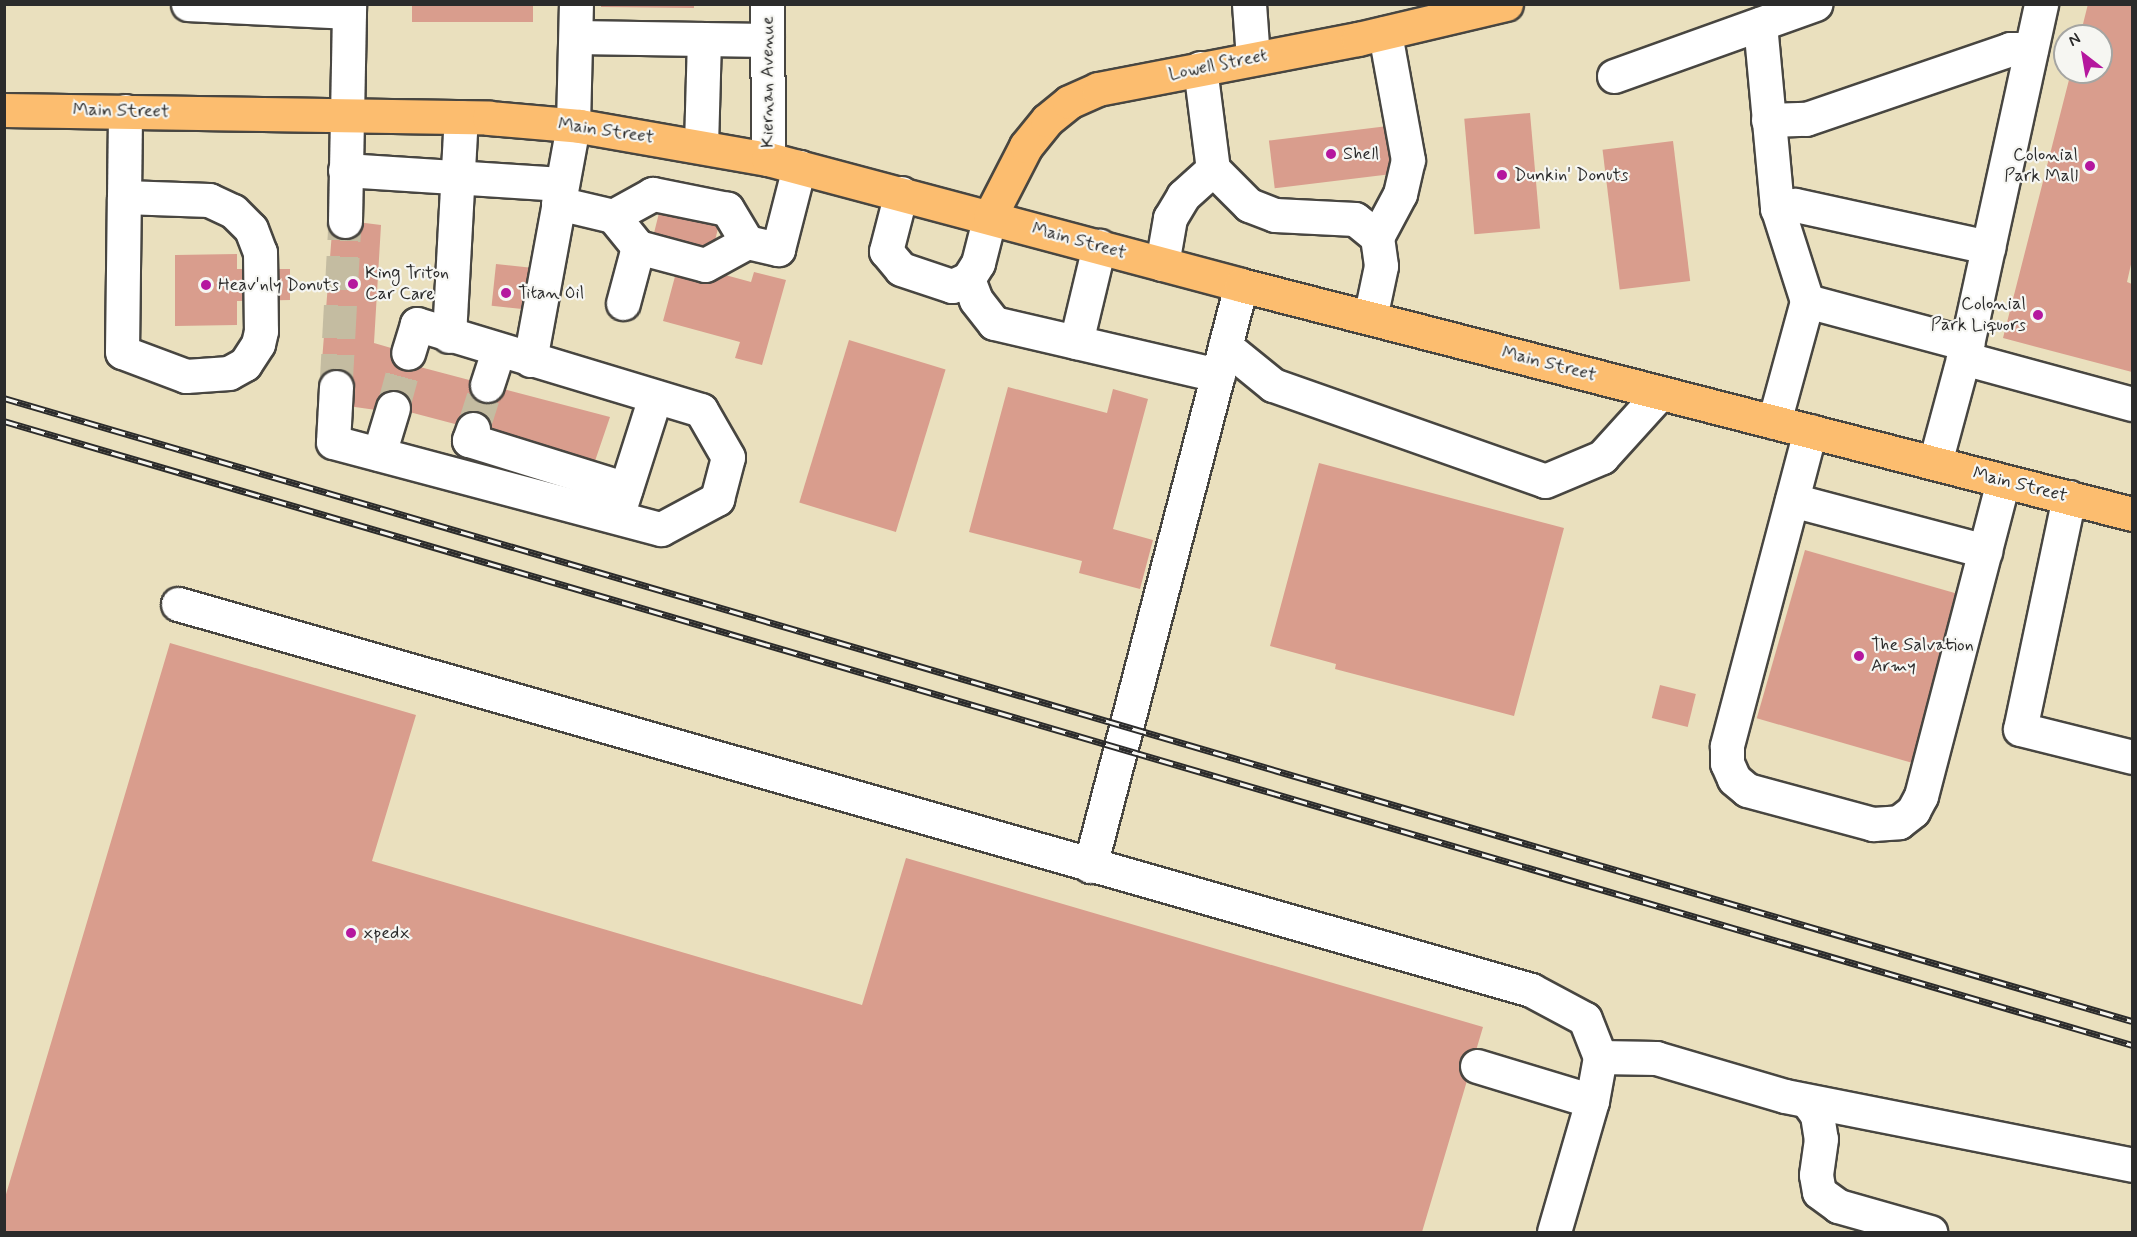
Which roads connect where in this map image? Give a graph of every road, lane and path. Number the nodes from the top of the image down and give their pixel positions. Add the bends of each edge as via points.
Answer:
1 (188, 4) edge
2 (576, 4) edge
3 (767, 4) edge
4 (1250, 4) edge
5 (1506, 4) edge
6 (1815, 4) edge
7 (2041, 4) edge
8 (349, 8) edge
9 (1760, 24) junction
10 (1385, 33) junction
11 (576, 37) junction
12 (704, 39) junction
13 (767, 40) junction
14 (2031, 49) junction
15 (1254, 58) junction
16 (1200, 68) junction
17 (1614, 76) dead end
18 (4, 110) edge
19 (125, 111) junction
20 (348, 113) junction
21 (461, 117) junction
22 (1768, 120) junction
23 (573, 125) junction
24 (701, 146) junction
25 (784, 163) junction
26 (1213, 169) junction
27 (345, 170) junction
28 (458, 178) junction
29 (902, 193) junction
30 (560, 194) junction
31 (124, 197) junction
32 (1777, 209) junction
33 (613, 216) junction
34 (990, 216) junction
35 (345, 221) tunnel mouth
36 (1377, 237) junction
37 (747, 242) junction
38 (1099, 246) junction
39 (638, 247) junction
40 (1988, 247) junction
41 (1162, 264) junction
42 (968, 279) junction
43 (1241, 285) junction
44 (1807, 302) junction
45 (623, 303) dead end
46 (1370, 318) junction
47 (448, 336) junction
48 (1076, 342) junction
49 (498, 351) junction
50 (1965, 351) junction
51 (408, 353) tunnel mouth
52 (530, 360) junction
53 (1221, 360) junction
54 (487, 385) tunnel mouth
55 (336, 387) tunnel mouth
56 (1660, 393) junction
57 (655, 397) junction
58 (2133, 404) edge
59 (393, 408) tunnel mouth
60 (1774, 422) junction
61 (473, 429) dead end
62 (1810, 431) junction
63 (379, 454) junction
64 (1935, 463) junction
65 (2003, 480) junction
66 (2069, 497) junction
67 (1792, 500) junction
68 (621, 503) junction
69 (2133, 514) edge
70 (1985, 551) junction
71 (178, 604) dead end
72 (2133, 757) edge
73 (1090, 866) junction
74 (1600, 1057) junction
75 (1477, 1066) dead end
76 (1592, 1101) junction
77 (1807, 1101) junction
78 (2133, 1165) edge
79 (1554, 1233) edge
80 (1930, 1233) edge

1 - 8 street
2 - 11 street
3 - 13 street, Kiernan Avenue
4 - 15 street
5 - 10 main road, Lowell Street
6 - 9 street
7 - 14 street
8 - 20 street
9 - 17 street
9 - 22 street
10 - 15 main road, Lowell Street
10 - 36 street via 1408,160 1400,194
11 - 12 street
11 - 23 street
12 - 13 street
12 - 24 street
13 - 25 street, Kiernan Avenue
14 - 22 street via 2010,49 1806,119
14 - 40 street
15 - 16 main road, Lowell Street
16 - 26 street
16 - 34 main road, Lowell Street via 1098,89 1069,102 1047,120 1026,146
18 - 19 main road, Main Street
19 - 20 main road, Main Street
19 - 31 street
20 - 21 main road, Main Street
20 - 27 street
21 - 23 main road, Main Street
21 - 28 street
22 - 32 street
23 - 24 main road, Main Street
23 - 30 street
24 - 25 main road, Main Street
25 - 29 main road, Main Street
25 - 37 street, Kiernan Avenue via 778,249
26 - 36 street via 1249,205 1275,215 1355,219
26 - 41 street via 1183,196 1170,218
27 - 28 street
27 - 35 street
28 - 30 street
28 - 47 street
29 - 34 main road, Main Street
29 - 42 street via 886,251 901,269 952,286
30 - 33 street
30 - 52 street
31 - 31 street via 209,200 243,219 260,252 261,331 258,345 245,364 229,373 186,376 122,352
32 - 40 street via 1795,205
32 - 44 street
33 - 37 street via 653,194 664,196 727,209
33 - 39 street
34 - 38 main road, Main Street
34 - 42 street via 978,264
36 - 46 street via 1381,266
37 - 39 street via 705,265
38 - 41 main road, Main Street
38 - 48 street
39 - 45 street
40 - 50 street
41 - 43 main road, Main Street
42 - 48 street via 976,300 994,322
43 - 46 main road, Main Street
43 - 53 street
44 - 50 street
44 - 60 street
46 - 56 main road, Main Street
47 - 49 street
47 - 51 street via 417,324
48 - 53 street
49 - 52 street
49 - 54 street
50 - 58 street
50 - 64 street
52 - 57 street
53 - 56 street via 1273,385 1545,481 1602,457
53 - 73 street
55 - 63 street via 333,442
56 - 60 main road, Main Street
57 - 68 street
57 - 68 street via 702,410 728,457 717,499 660,529
59 - 63 street
60 - 62 main road, Main Street
61 - 68 street via 469,440
62 - 64 main road, Main Street
62 - 67 street
63 - 68 street
64 - 65 main road, Main Street
65 - 66 main road, Main Street
65 - 70 street
66 - 69 main road, Main Street
66 - 72 street via 2020,729
67 - 70 street
67 - 70 street via 1726,754 1729,772 1739,785 1776,799 1882,825 1899,822 1912,811 1921,796
71 - 73 street
73 - 74 street via 1531,990 1585,1018
74 - 76 street
74 - 77 street via 1656,1058 1691,1065
75 - 76 street
76 - 79 street
77 - 78 street
77 - 80 street via 1817,1115 1821,1139 1816,1175 1819,1192 1838,1206

